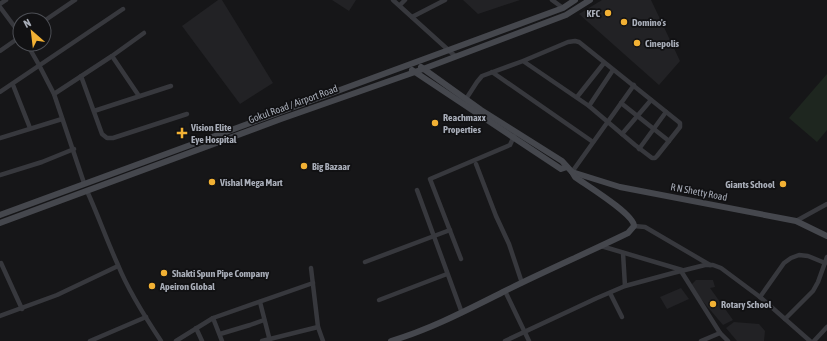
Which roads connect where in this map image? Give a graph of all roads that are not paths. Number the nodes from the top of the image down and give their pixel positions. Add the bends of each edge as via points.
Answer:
1 (6, 0) edge
2 (75, 0) edge
3 (393, 0) edge
4 (405, 0) edge
5 (445, 0) edge
6 (552, 0) edge
7 (575, 0) edge
8 (590, 0) edge
9 (400, 5) junction
10 (0, 6) edge
11 (563, 8) junction
12 (123, 9) dead end
13 (52, 16) edge
14 (412, 17) junction
15 (12, 23) edge
16 (144, 33) dead end
17 (12, 43) edge
18 (448, 50) junction
19 (0, 51) edge
20 (32, 52) edge
21 (112, 56) junction
22 (455, 56) junction
23 (523, 61) junction
24 (415, 62) junction
25 (604, 63) junction
26 (39, 65) junction
27 (407, 65) junction
28 (422, 68) junction
29 (613, 70) junction
30 (415, 72) junction
31 (492, 72) junction
32 (81, 76) junction
33 (12, 84) junction
34 (634, 85) junction
35 (171, 86) dead end
36 (0, 92) edge
37 (54, 94) junction
38 (139, 96) junction
39 (458, 97) junction
40 (577, 97) junction
41 (466, 99) junction
42 (651, 100) junction
43 (621, 103) junction
44 (589, 106) junction
45 (94, 111) junction
46 (666, 112) junction
47 (187, 114) dead end
48 (638, 116) junction
49 (62, 119) junction
50 (607, 121) junction
51 (30, 128) junction
52 (654, 129) junction
53 (622, 134) junction
54 (515, 135) junction
55 (0, 138) edge
56 (669, 141) junction
57 (593, 142) junction
58 (74, 149) junction
59 (639, 149) junction
60 (476, 164) dead end
61 (572, 172) junction
62 (0, 175) edge
63 (84, 183) junction
64 (417, 190) dead end
65 (87, 191) junction
66 (827, 204) edge
67 (0, 215) edge
68 (796, 221) junction
69 (0, 223) edge
70 (634, 226) junction
71 (450, 230) junction
72 (433, 236) junction
73 (827, 236) edge
74 (601, 246) junction
75 (623, 253) junction
76 (827, 257) edge
77 (461, 259) dead end
78 (365, 262) dead end
79 (1, 263) dead end
80 (825, 263) junction
81 (711, 265) junction
82 (118, 266) junction
83 (311, 268) dead end
84 (683, 270) junction
85 (447, 274) junction
86 (313, 283) junction
87 (522, 283) junction
88 (626, 286) junction
89 (505, 291) junction
90 (610, 293) junction
91 (760, 297) junction
92 (379, 300) dead end
93 (260, 302) junction
94 (22, 309) junction
95 (462, 313) junction
96 (0, 316) edge
97 (146, 317) junction
98 (622, 317) dead end
99 (213, 318) junction
100 (785, 319) junction
101 (264, 320) junction
102 (318, 327) junction
103 (827, 327) edge
104 (196, 328) junction
105 (525, 332) junction
106 (720, 333) junction
107 (220, 334) junction
108 (270, 340) edge
109 (90, 341) edge
110 (161, 341) edge
111 (176, 341) edge
112 (202, 341) edge
113 (222, 341) edge
114 (262, 341) edge
115 (323, 341) edge
116 (391, 341) edge
117 (506, 341) edge
118 (529, 341) edge
119 (701, 341) edge
120 (728, 341) edge
121 (810, 341) edge
122 (814, 341) edge

1 - 10 street
2 - 13 street
3 - 9 street
4 - 9 street
5 - 14 street
6 - 11 street
7 - 11 main road, Gokul Road / Airport Road
8 - 22 main road, Gokul Road / Airport Road via 566,14
9 - 14 street
10 - 15 street
11 - 18 main road, Gokul Road / Airport Road
12 - 26 street
14 - 18 street
16 - 21 street
17 - 19 street
18 - 22 street
18 - 24 main road, Gokul Road / Airport Road
20 - 26 street
21 - 32 street
21 - 38 street
22 - 28 main road, Gokul Road / Airport Road
23 - 25 street via 575,41
23 - 31 street
23 - 40 street
24 - 27 main road, Gokul Road / Airport Road
24 - 28 main road, R N Shetty Road
25 - 29 street
25 - 40 street
26 - 33 street
26 - 37 street
27 - 30 main road, R N Shetty Road
27 - 63 main road, Gokul Road / Airport Road
28 - 30 main road, Gokul Road / Airport Road
28 - 39 main road, R N Shetty Road
29 - 34 street
29 - 44 street
30 - 39 main road, R N Shetty Road
30 - 65 main road, Gokul Road / Airport Road
31 - 41 street via 479,79
31 - 57 street
32 - 37 street
32 - 45 street
33 - 36 street
33 - 51 street
34 - 42 street
34 - 43 street
35 - 38 street
37 - 49 street
38 - 45 street
39 - 41 main road, R N Shetty Road
39 - 54 main road, R N Shetty Road
40 - 44 street
41 - 54 main road, R N Shetty Road
42 - 46 street
42 - 48 street
43 - 48 street
43 - 50 street
44 - 50 street
45 - 47 street via 102,134 107,138
46 - 52 street
46 - 56 street via 681,125
48 - 52 street
48 - 53 street
49 - 51 street
49 - 58 street
50 - 53 street
50 - 57 street
51 - 55 street
52 - 56 street
52 - 59 street
53 - 59 street
54 - 61 main road, R N Shetty Road via 560,169 567,167
54 - 71 street via 510,145 430,179
56 - 59 street via 654,158
57 - 61 street
58 - 62 street
58 - 63 street
60 - 87 street
61 - 68 main road, R N Shetty Road via 620,187
61 - 70 main road via 575,177 624,212 632,219
63 - 67 main road, Gokul Road / Airport Road
64 - 72 street
65 - 69 main road, Gokul Road / Airport Road
65 - 82 street
66 - 68 street
68 - 73 main road, R N Shetty Road
70 - 74 main road via 628,233
70 - 81 street via 645,227
71 - 72 street
71 - 77 street
72 - 78 street
72 - 85 street
74 - 75 street
74 - 87 main road
75 - 84 street
75 - 88 street
76 - 80 street
79 - 94 street
80 - 91 street via 808,256 791,258
80 - 100 street via 813,291
81 - 84 street
81 - 91 street via 721,268
82 - 94 street
82 - 97 street
83 - 86 street
84 - 88 street
84 - 106 street
85 - 92 street
85 - 95 street
86 - 93 street
86 - 102 street
87 - 89 main road
88 - 90 street
89 - 95 main road
89 - 105 street
90 - 98 street
90 - 105 street
91 - 100 street
93 - 99 street
93 - 101 street
94 - 96 street
95 - 116 main road
97 - 109 street
97 - 110 street
99 - 104 street
99 - 107 street
100 - 121 street
101 - 107 street
101 - 108 street
102 - 108 street
102 - 115 street
103 - 122 street
104 - 111 street
104 - 112 street
105 - 117 street
105 - 118 street
106 - 119 street
106 - 120 street
107 - 113 street
108 - 114 street

